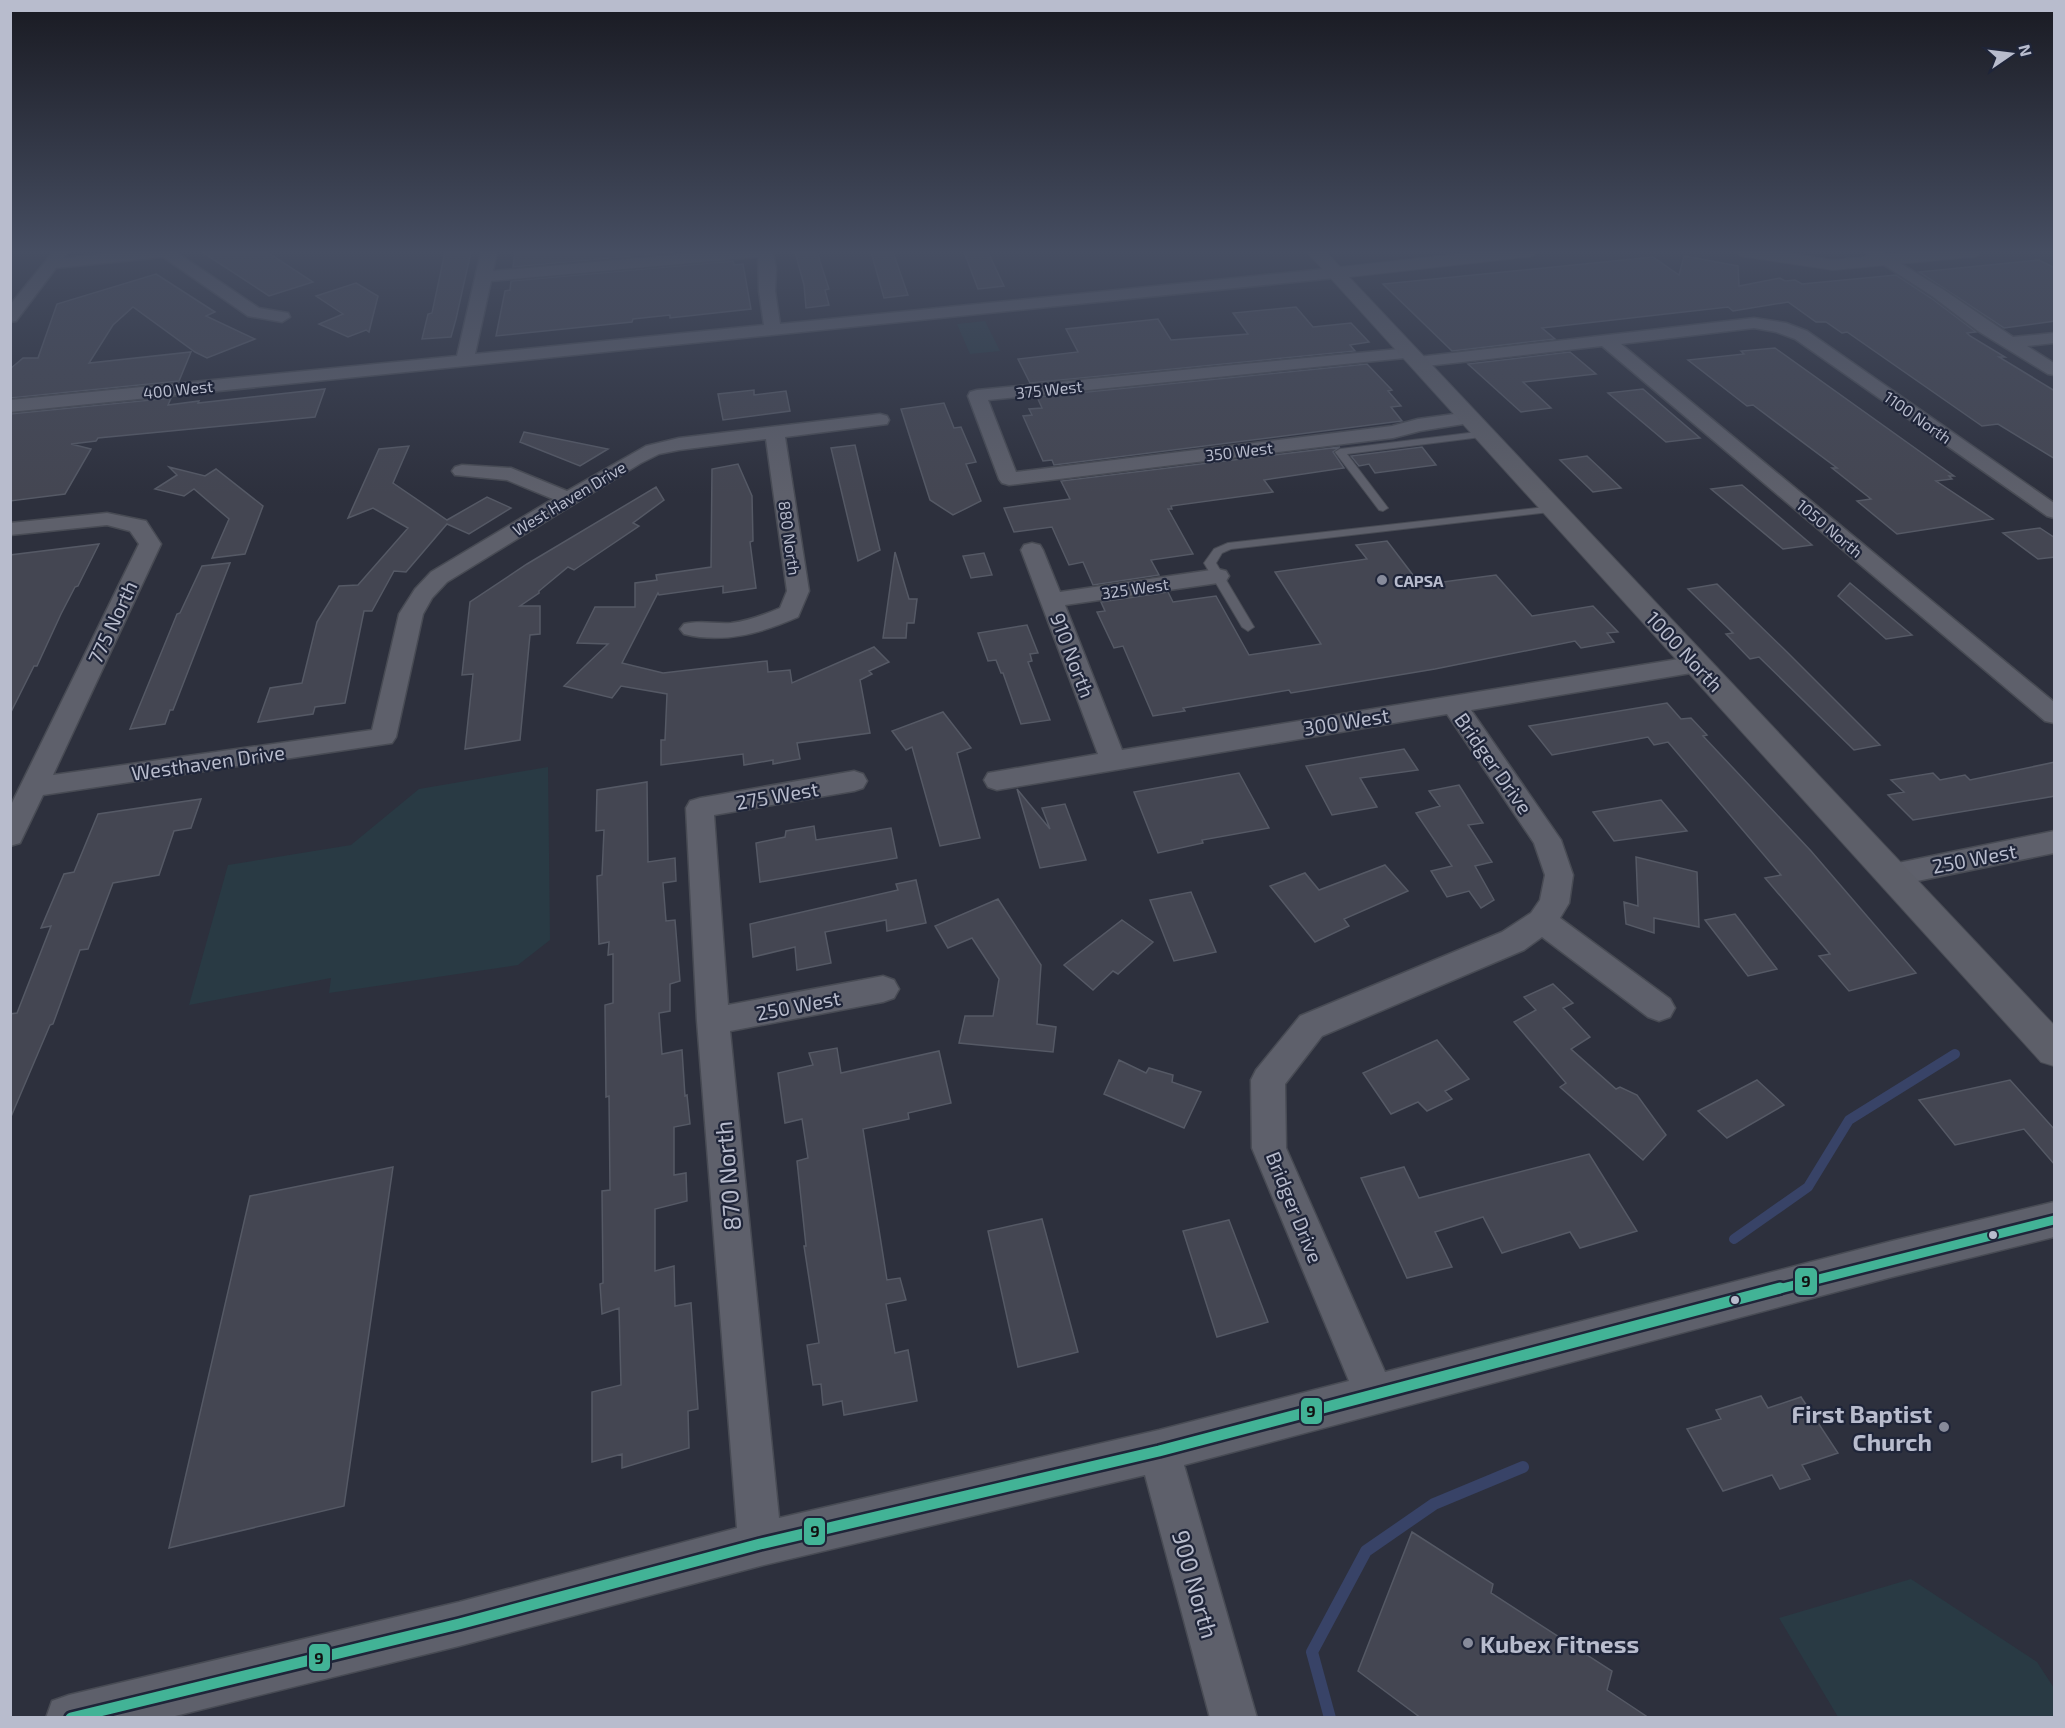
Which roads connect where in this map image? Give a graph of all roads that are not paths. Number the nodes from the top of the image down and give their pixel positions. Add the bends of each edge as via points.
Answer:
1 (471, 333) edge
2 (746, 333) edge
3 (1390, 333) edge
4 (1670, 333) edge
5 (1795, 333) edge
6 (1995, 333) edge
7 (2055, 338) edge
8 (1606, 340) junction
9 (2010, 343) junction
10 (1413, 357) junction
11 (465, 360) junction
12 (2055, 370) edge
13 (10, 406) edge
14 (880, 420) dead end
15 (1477, 426) junction
16 (775, 433) junction
17 (462, 471) dead end
18 (1009, 479) joint
19 (569, 499) junction
20 (1383, 508) dead end
21 (1554, 509) junction
22 (2055, 512) edge
23 (10, 529) edge
24 (1032, 550) dead end
25 (1218, 576) junction
26 (1052, 600) junction
27 (1248, 627) dead end
28 (692, 628) dead end
29 (1697, 664) junction
30 (1453, 703) junction
31 (2055, 715) edge
32 (383, 737) joint
33 (1113, 760) junction
34 (997, 780) dead end
35 (854, 781) dead end
36 (34, 788) junction
37 (700, 808) joint
38 (10, 836) edge
39 (2055, 842) edge
40 (1893, 875) junction
41 (1542, 921) junction
42 (883, 989) dead end
43 (1659, 1008) dead end
44 (713, 1021) junction
45 (2055, 1050) edge
46 (2055, 1220) edge
47 (1374, 1394) junction
48 (1159, 1451) junction
49 (760, 1544) junction
50 (69, 1718) edge
51 (1234, 1718) edge

1 - 11 street
2 - 11 street, 400 West
3 - 10 street, 1000 North
4 - 8 street, 375 West
5 - 22 street, 1100 North
6 - 9 street
7 - 9 street
8 - 10 street, 375 West
8 - 31 street, 1050 North
9 - 12 street
10 - 15 street, 1000 North
10 - 18 street, 375 West via 976,396
11 - 13 street, 400 West
14 - 16 street, West Haven Drive
15 - 18 street, 350 West via 1418,425 1393,432
15 - 20 lane via 1340,452
15 - 21 street, 1000 North
16 - 19 street, West Haven Drive via 653,450
16 - 28 street, 880 North via 798,591 790,612 760,627 728,632
17 - 19 street via 511,474
19 - 32 street, West Haven Drive via 439,577 423,594 411,614
21 - 25 lane via 1228,546 1210,562
21 - 29 street, 1000 North
23 - 36 street, 775 North via 107,519 138,526 150,544
24 - 26 street, 910 North
25 - 26 street, 325 West
25 - 27 lane
26 - 33 street, 910 North
29 - 30 street, 300 West
29 - 40 street, 1000 North
30 - 33 street, 300 West
30 - 41 street, Bridger Drive via 1547,840 1559,875 1554,903
32 - 36 street, Westhaven Drive
33 - 34 street, 300 West
35 - 37 street, 275 West
36 - 38 street, 775 North
37 - 44 street, 870 North
39 - 40 street, 250 West
40 - 45 street, 1000 North
41 - 43 street
41 - 47 street, Bridger Drive via 1513,941 1311,1026 1268,1080 1269,1148
42 - 44 street, 250 West
44 - 49 street, 870 North
46 - 47 street
47 - 48 street
48 - 49 street
48 - 51 street, 900 North
49 - 50 street via 459,1624

